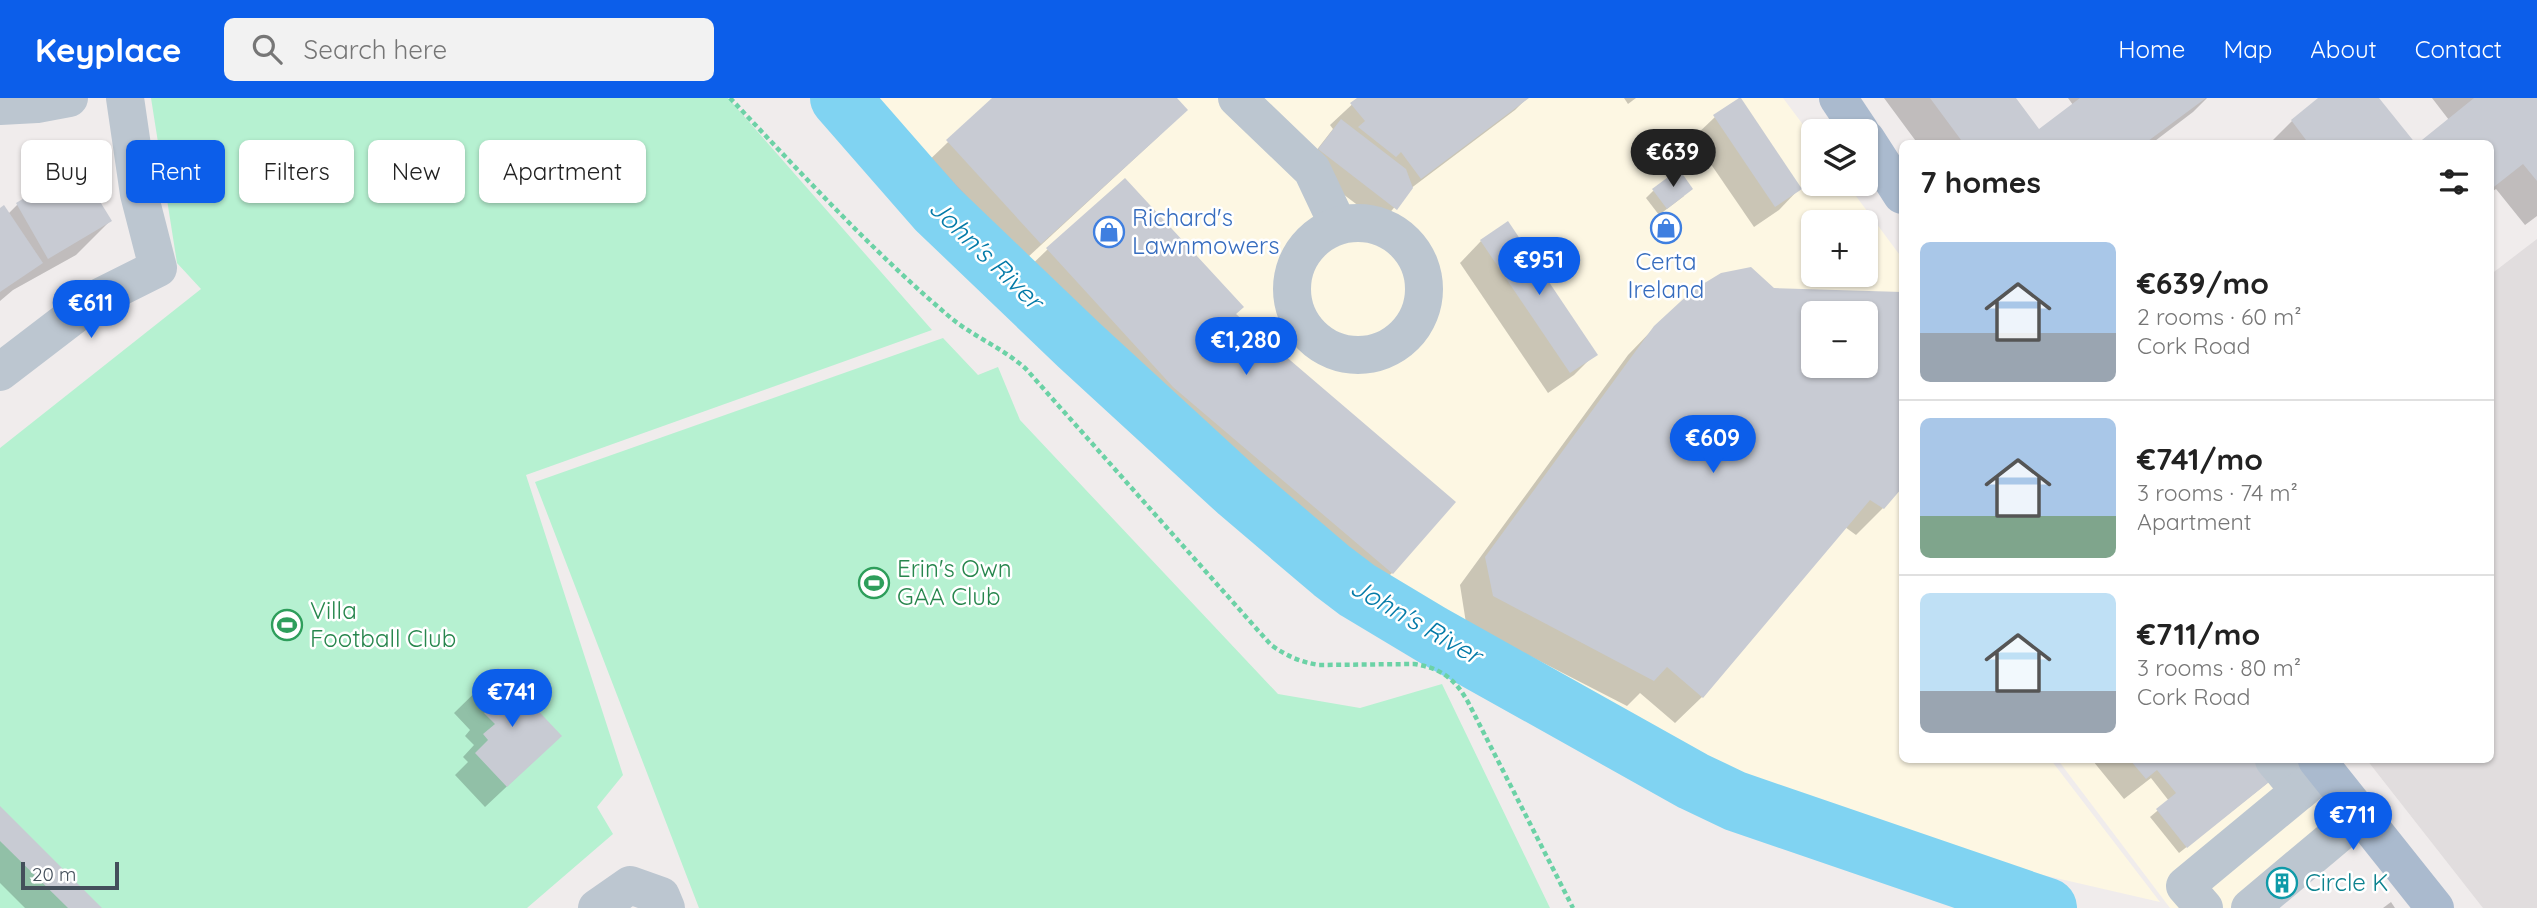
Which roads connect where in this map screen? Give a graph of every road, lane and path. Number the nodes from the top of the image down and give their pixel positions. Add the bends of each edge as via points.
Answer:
1 (69, 98) edge
2 (125, 98) edge
3 (730, 98) edge
4 (1237, 98) edge
5 (1838, 98) edge
6 (0, 106) edge
7 (1852, 119) edge
8 (1878, 158) edge
9 (1899, 190) edge
10 (1338, 225) dead end
11 (0, 372) edge
12 (2283, 763) edge
13 (2314, 773) edge
14 (2361, 815) junction
15 (597, 908) edge
16 (666, 908) edge
17 (1573, 908) edge
18 (2204, 908) edge
19 (2250, 908) edge
20 (2435, 908) edge

1 - 6 street
2 - 11 street via 139,194 158,268 94,300
3 - 17 path via 909,281 953,319 1026,369 1271,645 1304,663 1414,664 1452,678
4 - 10 street via 1312,170
5 - 7 main road
8 - 9 main road
12 - 13 street
13 - 14 main road
13 - 18 street via 2185,886
14 - 19 street
14 - 20 main road
15 - 16 street via 630,885 660,895

